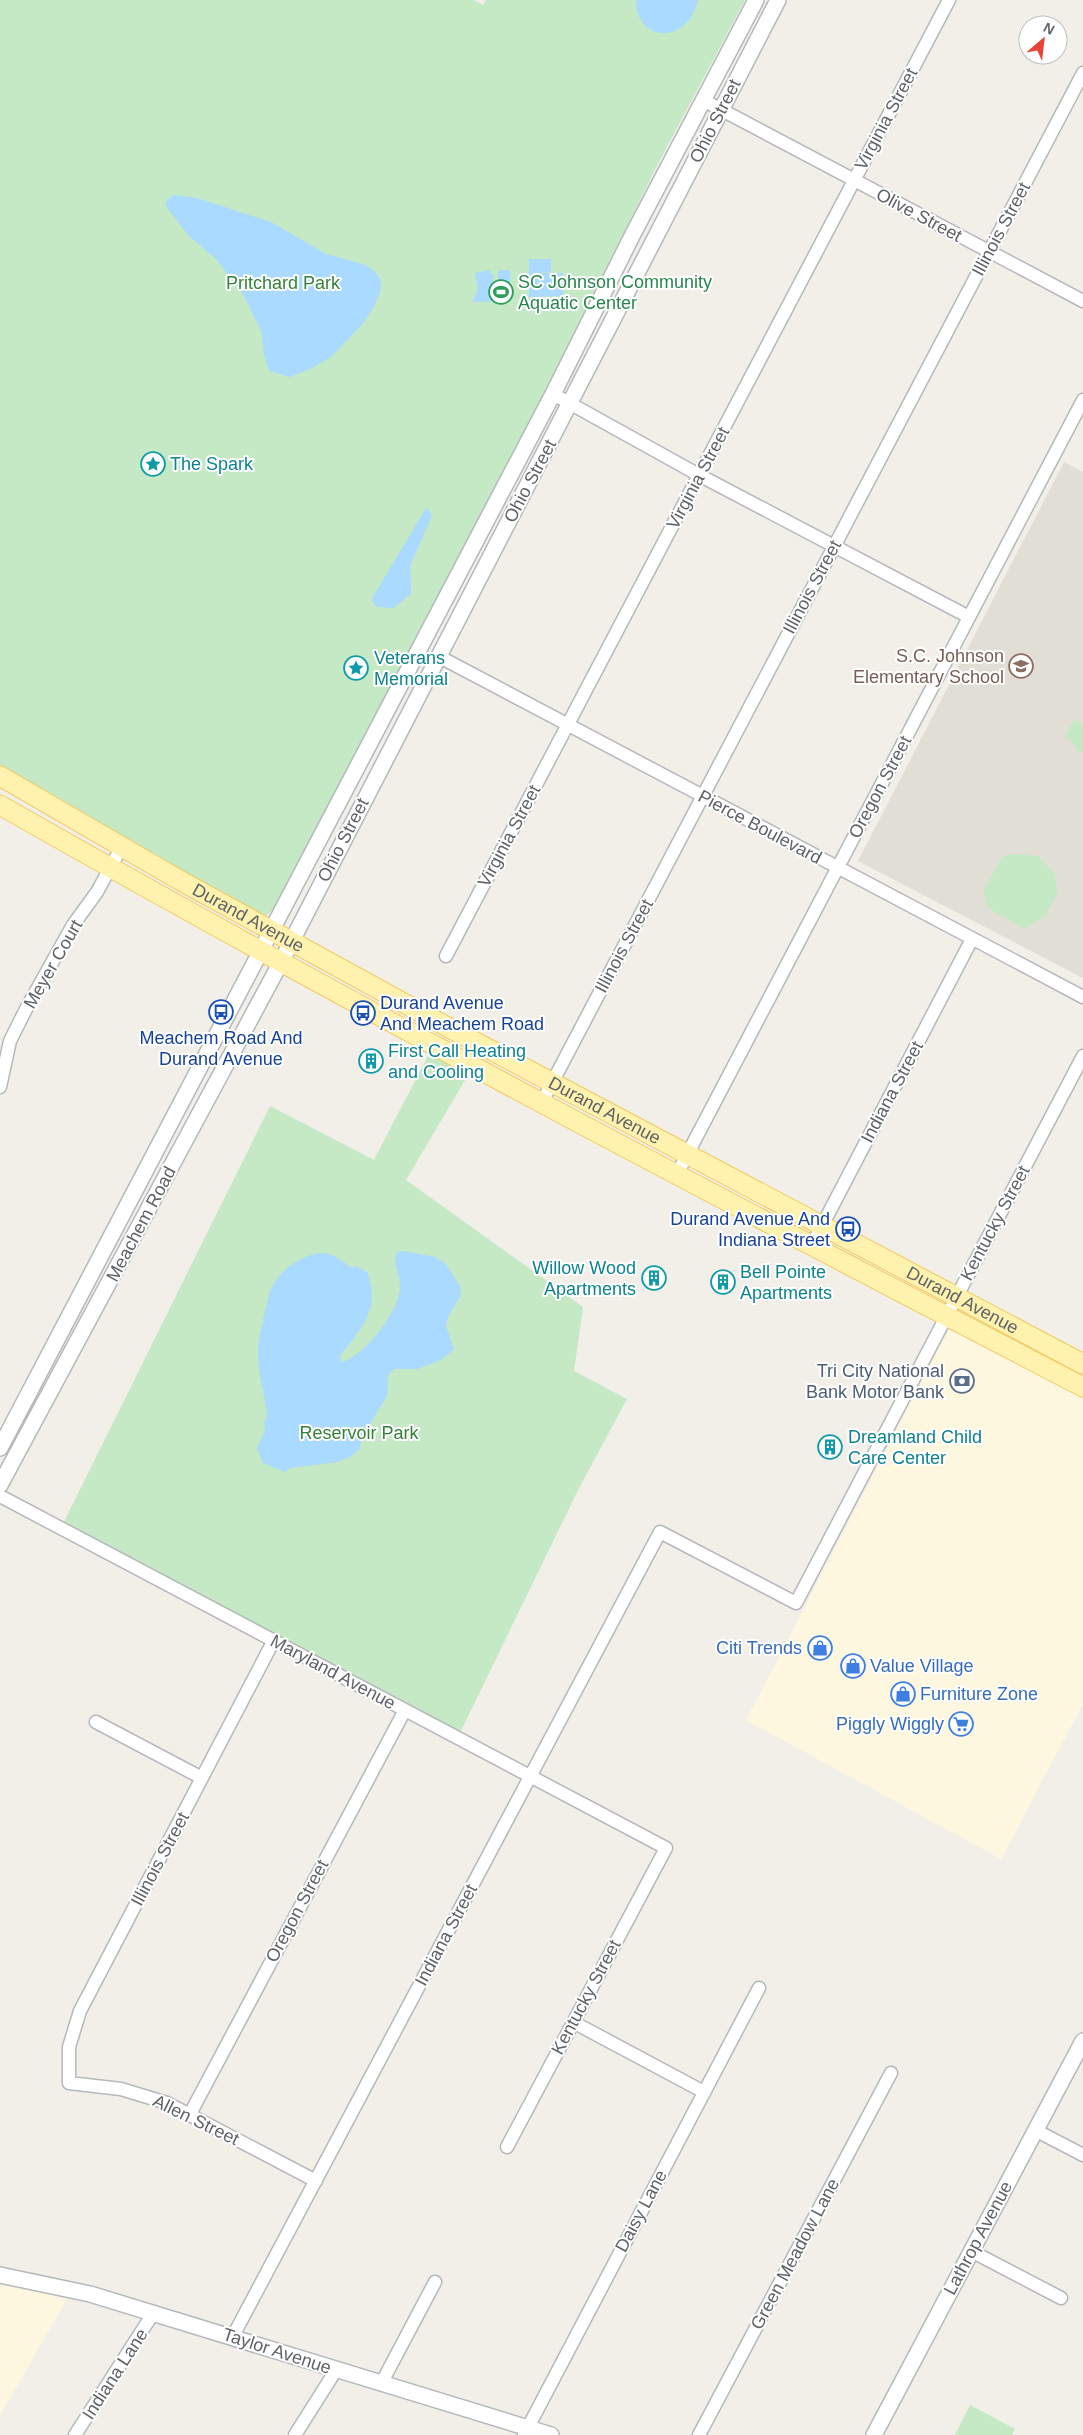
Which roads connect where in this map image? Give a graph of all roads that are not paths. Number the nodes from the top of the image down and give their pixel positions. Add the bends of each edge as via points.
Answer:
1 (756, 0) edge
2 (778, 0) edge
3 (949, 0) edge
4 (1083, 73) edge
5 (703, 100) junction
6 (721, 109) junction
7 (854, 181) junction
8 (989, 252) junction
9 (1083, 301) edge
10 (554, 394) junction
11 (1083, 400) edge
12 (570, 404) junction
13 (699, 475) junction
14 (834, 546) junction
15 (969, 617) junction
16 (438, 656) junction
17 (567, 726) junction
18 (0, 776) edge
19 (702, 796) junction
20 (0, 805) edge
21 (121, 848) junction
22 (111, 868) junction
23 (837, 868) junction
24 (272, 930) junction
25 (972, 939) junction
26 (290, 941) junction
27 (261, 950) junction
28 (446, 956) dead end
29 (281, 962) junction
30 (1083, 997) edge
31 (1083, 1056) edge
32 (552, 1083) junction
33 (0, 1087) edge
34 (182, 1102) junction
35 (542, 1102) junction
36 (201, 1111) junction
37 (687, 1154) junction
38 (677, 1174) junction
39 (822, 1226) junction
40 (116, 1230) junction
41 (134, 1239) junction
42 (812, 1245) junction
43 (956, 1297) junction
44 (948, 1316) junction
45 (1083, 1364) edge
46 (43, 1368) junction
47 (60, 1376) junction
48 (1083, 1386) edge
49 (0, 1448) edge
50 (0, 1485) edge
51 (0, 1496) edge
52 (660, 1532) joint
53 (274, 1640) junction
54 (405, 1710) junction
55 (96, 1722) dead end
56 (530, 1776) junction
57 (202, 1778) junction
58 (666, 1848) joint
59 (759, 1988) dead end
60 (573, 2022) junction
61 (1083, 2041) edge
62 (892, 2073) dead end
63 (68, 2083) joint
64 (704, 2092) junction
65 (190, 2114) junction
66 (1035, 2130) junction
67 (507, 2147) dead end
68 (1083, 2155) edge
69 (316, 2181) junction
70 (971, 2250) junction
71 (0, 2275) edge
72 (435, 2282) dead end
73 (1061, 2298) dead end
74 (154, 2312) junction
75 (232, 2338) junction
76 (336, 2370) junction
77 (381, 2384) junction
78 (525, 2432) edge
79 (75, 2435) edge
80 (295, 2435) edge
81 (552, 2435) edge
82 (700, 2435) edge
83 (874, 2435) edge

1 - 5 street, Ohio Street
2 - 6 street, Ohio Street
3 - 7 street, Virginia Street
4 - 8 street, Illinois Street
5 - 6 street, Olive Street
5 - 10 street, Ohio Street
6 - 7 street, Olive Street
6 - 12 street, Ohio Street
7 - 8 street, Olive Street
7 - 13 street, Virginia Street
8 - 9 street, Olive Street
8 - 14 street, Illinois Street
10 - 12 street
10 - 24 street, Ohio Street
11 - 15 street, Oregon Street
12 - 13 street
12 - 16 street, Ohio Street
13 - 14 street
13 - 17 street, Virginia Street
14 - 15 street
14 - 19 street, Illinois Street
15 - 23 street, Oregon Street
16 - 17 street, Pierce Boulevard
16 - 26 street, Ohio Street
17 - 19 street, Pierce Boulevard
17 - 28 street, Virginia Street
18 - 21 main road, Durand Avenue
19 - 23 street, Pierce Boulevard
19 - 32 street, Illinois Street
20 - 22 main road, Durand Avenue
21 - 22 street, Meyer Court
21 - 24 main road, Durand Avenue
22 - 27 main road, Durand Avenue
22 - 33 street, Meyer Court via 73,925 10,1040
23 - 25 street, Pierce Boulevard
23 - 37 street, Oregon Street
24 - 26 main road, Durand Avenue
24 - 27 street, Meachem Road
25 - 30 street, Pierce Boulevard
25 - 39 street, Indiana Street
26 - 29 street, Ohio Street
26 - 32 main road, Durand Avenue
27 - 29 main road, Durand Avenue
27 - 34 street, Meachem Road
29 - 35 main road, Durand Avenue
29 - 36 street, Meachem Road
31 - 43 street, Kentucky Street
32 - 35 street, Illinois Street
32 - 37 main road, Durand Avenue
34 - 36 street
34 - 40 street, Meachem Road
35 - 38 main road, Durand Avenue
36 - 41 street, Meachem Road
37 - 38 street, Oregon Street
37 - 39 main road, Durand Avenue
38 - 42 main road, Durand Avenue
39 - 42 street, Indiana Street
39 - 43 main road, Durand Avenue
40 - 41 street
40 - 46 street, Meachem Road
41 - 47 street, Meachem Road
42 - 44 main road, Durand Avenue
43 - 44 street, Kentucky Street
43 - 45 main road, Durand Avenue
44 - 48 main road, Durand Avenue
44 - 52 street, Kentucky Street via 796,1603
46 - 47 street
46 - 49 street, Meachem Road
47 - 50 street, Meachem Road
51 - 53 street, Maryland Avenue
52 - 56 street, Indiana Street
53 - 54 street, Maryland Avenue
53 - 57 street, Illinois Street
54 - 56 street, Maryland Avenue
54 - 65 street, Oregon Street
55 - 57 street
56 - 58 street, Maryland Avenue
56 - 69 street, Indiana Street
57 - 63 street, Illinois Street via 80,2011 69,2047
58 - 60 street, Kentucky Street
59 - 64 street, Daisy Lane
60 - 64 street
60 - 67 street, Kentucky Street
61 - 66 street, Lathrop Avenue
62 - 82 street, Green Meadow Lane
63 - 65 street, Allen Street via 121,2089 167,2103
64 - 78 street, Daisy Lane
65 - 69 street, Allen Street
66 - 68 street
66 - 70 street, Lathrop Avenue
69 - 75 street, Indiana Street
70 - 73 street
70 - 83 street, Lathrop Avenue
71 - 74 street, Taylor Avenue via 82,2291
72 - 77 street
74 - 75 street, Taylor Avenue
74 - 79 street, Indiana Lane
75 - 76 street, Taylor Avenue
76 - 77 street, Taylor Avenue
76 - 80 street
77 - 78 street, Taylor Avenue
78 - 81 street, Taylor Avenue

